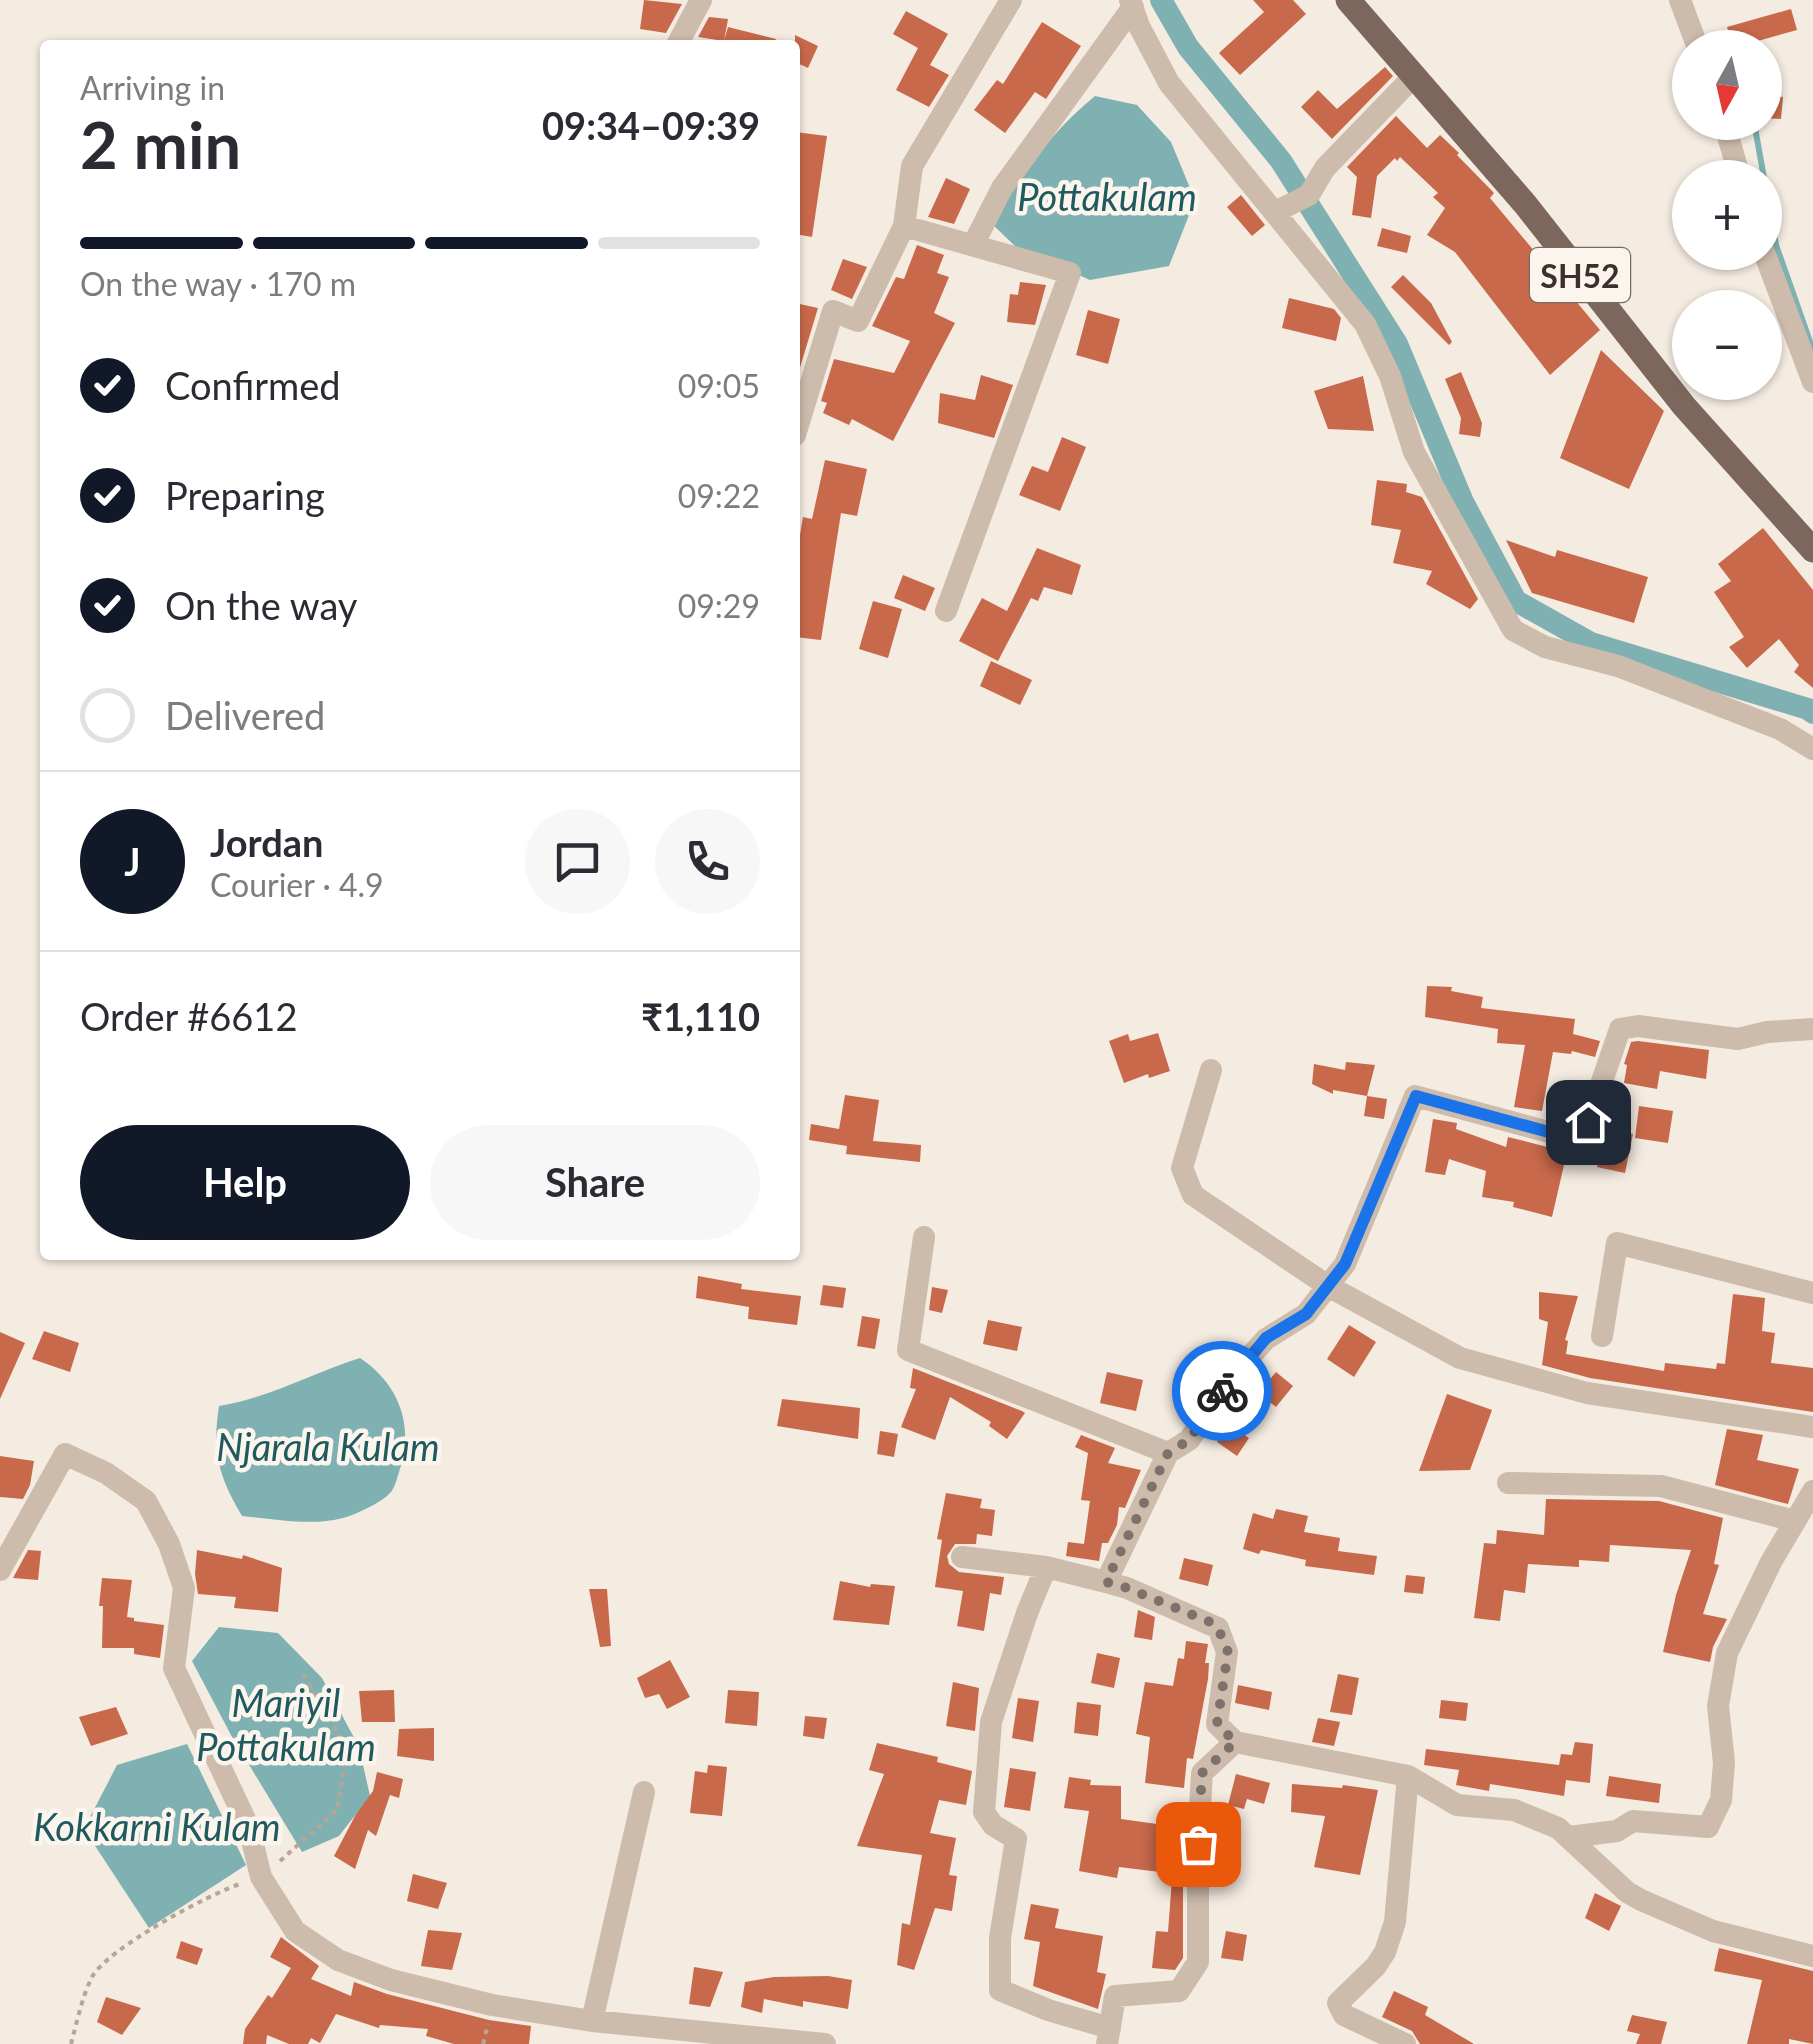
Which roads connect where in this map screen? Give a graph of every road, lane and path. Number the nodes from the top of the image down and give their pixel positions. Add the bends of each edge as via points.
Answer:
1 (701, 0) edge
2 (1012, 0) edge
3 (1348, 0) edge
4 (1132, 4) edge
5 (1682, 6) edge
6 (1691, 30) edge
7 (680, 40) edge
8 (1415, 75) junction
9 (1275, 212) junction
10 (904, 226) junction
11 (974, 243) junction
12 (1771, 270) edge
13 (1813, 382) edge
14 (800, 419) edge
15 (1813, 550) edge
16 (946, 611) dead end
17 (1813, 750) edge
18 (1813, 1029) edge
19 (1211, 1070) dead end
20 (924, 1237) dead end
21 (1328, 1286) junction
22 (1813, 1294) edge
23 (1602, 1336) dead end
24 (1813, 1427) edge
25 (1168, 1453) junction
26 (1508, 1483) dead end
27 (1813, 1492) edge
28 (1795, 1521) junction
29 (962, 1557) dead end
30 (1046, 1567) junction
31 (0, 1570) edge
32 (1106, 1582) junction
33 (302, 1672) dead end
34 (1235, 1742) junction
35 (1408, 1776) junction
36 (644, 1792) dead end
37 (1569, 1838) junction
38 (262, 1878) junction
39 (1813, 1956) edge
40 (592, 2021) junction
41 (1109, 2036) edge
42 (71, 2044) edge
43 (825, 2044) edge
44 (1405, 2044) edge

1 - 7 street
2 - 10 street via 912,166
3 - 8 main road, SH52
4 - 9 street via 1169,83
4 - 11 street via 1002,188
5 - 6 street
8 - 9 street via 1324,168 1309,195
8 - 15 main road, SH52 via 1684,406
9 - 17 street via 1365,324 1414,452 1513,630 1780,729
10 - 11 street
10 - 14 street via 858,321 833,311
11 - 16 street via 1070,272
12 - 13 street
18 - 21 street via 1738,1040 1620,1029 1579,1136 1416,1096 1345,1264
19 - 21 street via 1182,1168 1193,1195
20 - 25 street via 908,1350
21 - 24 street via 1460,1358 1587,1392
21 - 25 street via 1306,1314 1266,1338 1189,1440
22 - 23 street via 1618,1243
25 - 32 street
26 - 28 street via 1661,1486
27 - 28 street
28 - 37 street via 1727,1653 1718,1706 1721,1800 1708,1827 1633,1822
29 - 30 street
30 - 32 street
30 - 41 street via 991,1722 984,1812 1016,1839 1000,1938 1000,1990
31 - 38 street via 65,1454 106,1472 146,1501 184,1588 174,1668 249,1828
32 - 34 street via 1218,1628 1228,1652 1217,1724
33 - 38 path via 348,1748 337,1810
34 - 35 street
34 - 41 street via 1202,1773 1198,1962 1178,1990 1116,1996
35 - 37 street via 1456,1806 1514,1810
35 - 44 street via 1395,1922 1376,1966 1338,2004 1344,2015
36 - 40 street
37 - 39 street via 1642,1900 1714,1931
38 - 40 street via 295,1931 338,1960 475,2001
38 - 42 path via 204,1899 114,1952 93,1975
40 - 43 street

